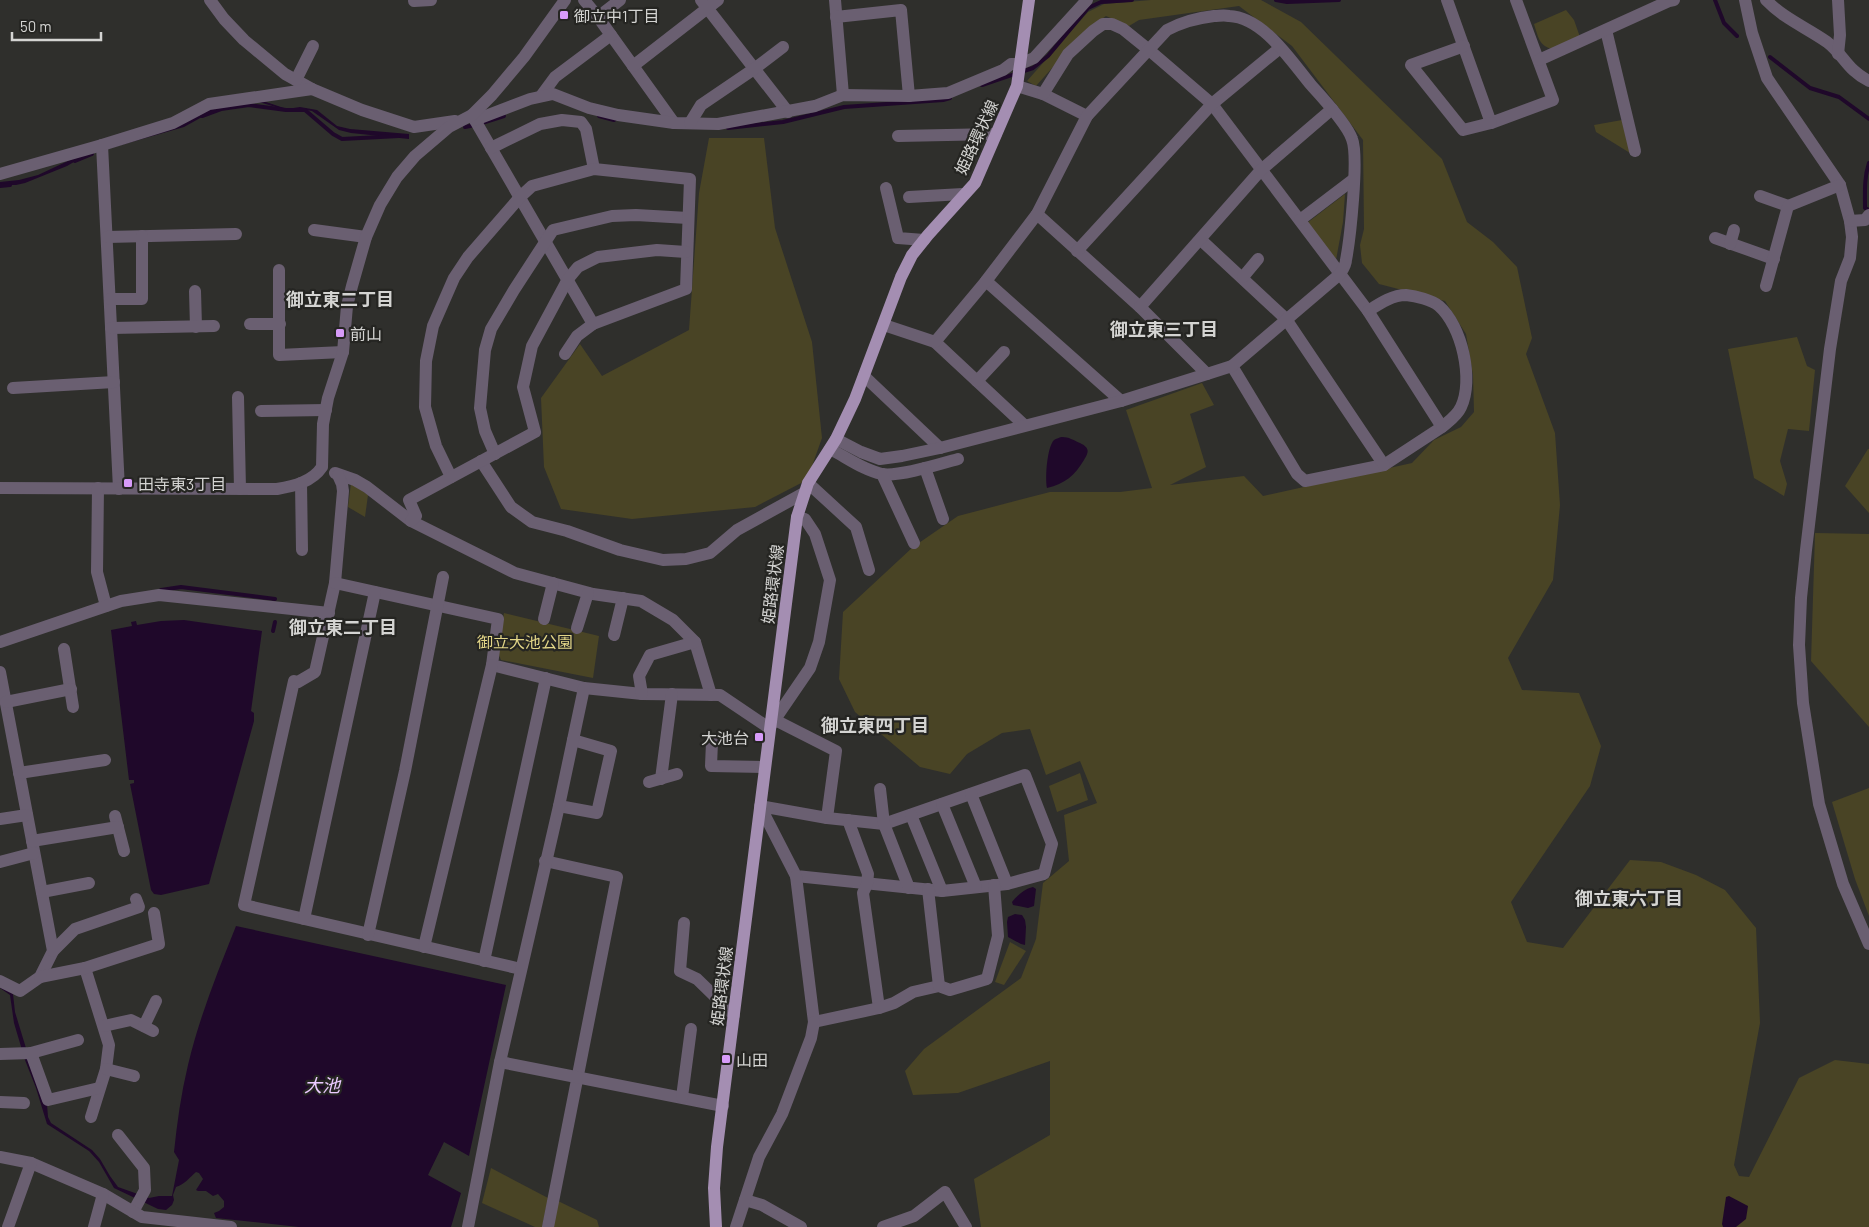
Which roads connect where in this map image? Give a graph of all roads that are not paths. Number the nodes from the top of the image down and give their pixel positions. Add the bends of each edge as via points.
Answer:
1 (210, 0) edge
2 (431, 0) edge
3 (565, 0) edge
4 (584, 0) edge
5 (620, 0) edge
6 (718, 0) edge
7 (835, 0) edge
8 (1029, 0) edge
9 (1087, 0) edge
10 (1448, 0) edge
11 (1516, 0) edge
12 (1674, 0) edge
13 (1745, 0) edge
14 (1838, 0) edge
15 (1769, 1) edge
16 (414, 2) dead end
17 (704, 4) edge
18 (836, 17) junction
19 (598, 18) junction
20 (1606, 30) junction
21 (611, 35) junction
22 (313, 46) dead end
23 (783, 46) dead end
24 (1464, 46) junction
25 (1280, 48) junction
26 (1149, 50) junction
27 (1838, 54) junction
28 (1540, 60) junction
29 (633, 66) junction
30 (754, 69) junction
31 (1018, 75) junction
32 (296, 80) junction
33 (1869, 82) edge
34 (312, 89) junction
35 (1043, 94) junction
36 (842, 95) junction
37 (541, 96) junction
38 (909, 96) junction
39 (1212, 104) junction
40 (1332, 109) junction
41 (788, 112) junction
42 (1087, 116) junction
43 (473, 121) junction
44 (674, 123) junction
45 (690, 123) junction
46 (1491, 123) junction
47 (996, 134) junction
48 (898, 136) dead end
49 (491, 148) junction
50 (103, 150) junction
51 (1635, 151) dead end
52 (594, 169) junction
53 (1261, 170) junction
54 (0, 174) edge
55 (1354, 179) junction
56 (1840, 185) junction
57 (886, 188) dead end
58 (963, 194) junction
59 (1760, 196) dead end
60 (520, 197) junction
61 (909, 197) dead end
62 (1788, 206) junction
63 (1037, 214) junction
64 (1869, 215) edge
65 (688, 218) junction
66 (1300, 220) junction
67 (1850, 221) junction
68 (314, 230) dead end
69 (1734, 230) dead end
70 (236, 234) dead end
71 (142, 236) junction
72 (107, 237) junction
73 (366, 237) junction
74 (1715, 238) dead end
75 (546, 240) junction
76 (924, 240) junction
77 (1201, 240) junction
78 (1730, 244) junction
79 (1078, 251) junction
80 (686, 252) junction
81 (1258, 259) dead end
82 (1774, 259) junction
83 (279, 270) dead end
84 (1340, 274) junction
85 (1243, 277) junction
86 (568, 279) junction
87 (986, 281) junction
88 (1766, 286) dead end
89 (195, 291) dead end
90 (110, 300) junction
91 (1140, 307) junction
92 (1368, 312) junction
93 (1286, 318) junction
94 (250, 324) dead end
95 (280, 324) junction
96 (593, 324) junction
97 (214, 326) dead end
98 (884, 326) junction
99 (196, 327) junction
100 (111, 328) junction
101 (935, 342) junction
102 (343, 352) junction
103 (1004, 352) dead end
104 (565, 354) dead end
105 (1232, 366) junction
106 (1207, 374) junction
107 (864, 376) junction
108 (977, 381) junction
109 (114, 382) junction
110 (12, 388) dead end
111 (238, 397) dead end
112 (1122, 400) junction
113 (326, 410) junction
114 (261, 411) dead end
115 (1024, 425) junction
116 (1442, 427) junction
117 (833, 444) junction
118 (940, 448) junction
119 (495, 454) junction
120 (958, 459) dead end
121 (481, 461) junction
122 (1384, 465) junction
123 (322, 466) junction
124 (925, 468) junction
125 (882, 474) junction
126 (338, 475) junction
127 (451, 477) junction
128 (301, 483) junction
129 (0, 488) edge
130 (98, 488) junction
131 (119, 488) junction
132 (806, 488) junction
133 (240, 489) junction
134 (797, 517) junction
135 (943, 519) dead end
136 (410, 521) junction
137 (914, 544) dead end
138 (302, 550) dead end
139 (869, 570) dead end
140 (443, 578) dead end
141 (335, 583) junction
142 (553, 583) junction
143 (375, 592) junction
144 (588, 592) junction
145 (623, 598) junction
146 (106, 606) junction
147 (436, 606) junction
148 (329, 613) junction
149 (544, 619) dead end
150 (577, 628) dead end
151 (614, 635) dead end
152 (0, 642) edge
153 (695, 642) junction
154 (64, 649) dead end
155 (492, 665) junction
156 (0, 672) edge
157 (546, 678) junction
158 (584, 688) junction
159 (70, 689) junction
160 (642, 694) junction
161 (672, 694) junction
162 (711, 695) junction
163 (6, 702) junction
164 (73, 707) dead end
165 (772, 724) junction
166 (573, 740) junction
167 (712, 742) dead end
168 (105, 760) dead end
169 (764, 767) junction
170 (19, 773) junction
171 (677, 774) dead end
172 (880, 789) dead end
173 (970, 794) junction
174 (942, 804) junction
175 (559, 806) junction
176 (760, 806) junction
177 (27, 815) junction
178 (911, 815) junction
179 (827, 818) junction
180 (0, 819) edge
181 (848, 820) junction
182 (884, 824) junction
183 (33, 847) junction
184 (124, 851) dead end
185 (546, 861) junction
186 (0, 862) edge
187 (796, 876) junction
188 (89, 883) dead end
189 (867, 884) junction
190 (1000, 884) junction
191 (976, 887) junction
192 (909, 888) junction
193 (928, 889) junction
194 (942, 890) junction
195 (42, 892) junction
196 (136, 899) dead end
197 (154, 913) dead end
198 (304, 919) junction
199 (684, 924) dead end
200 (368, 935) junction
201 (1869, 944) edge
202 (424, 947) junction
203 (53, 951) junction
204 (484, 961) junction
205 (84, 968) junction
206 (521, 969) junction
207 (40, 977) junction
208 (0, 982) edge
209 (939, 986) junction
210 (157, 1002) dead end
211 (879, 1008) junction
212 (734, 1015) junction
213 (814, 1022) junction
214 (104, 1026) junction
215 (691, 1028) dead end
216 (78, 1040) dead end
217 (27, 1053) junction
218 (0, 1054) edge
219 (500, 1062) junction
220 (106, 1069) junction
221 (134, 1076) dead end
222 (577, 1076) junction
223 (100, 1088) junction
224 (682, 1097) junction
225 (0, 1102) edge
226 (24, 1103) dead end
227 (723, 1106) junction
228 (91, 1117) dead end
229 (118, 1135) dead end
230 (0, 1157) edge
231 (31, 1163) junction
232 (103, 1194) junction
233 (745, 1200) junction
234 (140, 1219) edge
235 (916, 1221) edge
236 (199, 1225) edge
237 (8, 1227) edge
238 (94, 1227) edge
239 (231, 1227) edge
240 (468, 1227) edge
241 (548, 1227) edge
242 (716, 1227) edge
243 (736, 1227) edge
244 (801, 1227) edge
245 (883, 1227) edge
246 (966, 1227) edge

1 - 32 street via 244,40
2 - 16 street
3 - 43 street
4 - 19 street
5 - 19 street
6 - 17 street
7 - 18 street
8 - 31 main road, 姫路環状線
9 - 31 street
10 - 24 street
11 - 28 street
12 - 20 street
13 - 56 street via 1767,78
14 - 27 street
15 - 27 street via 1828,43
17 - 29 street
17 - 30 street
18 - 36 street
18 - 38 street via 900,10
19 - 21 street
20 - 28 street
20 - 51 street
21 - 29 street
21 - 37 street via 555,77
22 - 32 street
23 - 30 street
24 - 46 street
24 - 46 street via 1411,65 1463,130
25 - 26 street via 1268,34 1245,20 1230,16 1183,22 1167,30
25 - 39 street
25 - 40 street
26 - 35 street via 1123,29 1103,24 1068,54
26 - 39 street
26 - 42 street
27 - 33 street via 1856,75
28 - 46 street via 1553,100
29 - 44 street
30 - 41 street
30 - 45 street via 701,105
31 - 35 street
31 - 38 street via 1011,64 948,93
31 - 47 main road, 姫路環状線
32 - 34 street
34 - 43 street via 414,127
34 - 50 street via 209,104 173,123
35 - 42 street
36 - 38 street
36 - 41 street
37 - 43 street
37 - 44 street via 554,94 589,108
39 - 53 street
39 - 79 street
40 - 53 street
40 - 55 street via 1352,137
41 - 45 street via 718,124
42 - 63 street
43 - 49 street
43 - 73 street via 456,123 440,133 405,166 387,192
44 - 45 street
47 - 48 street
47 - 58 main road, 姫路環状線 via 975,183
49 - 52 street via 540,124 562,120 581,122 586,129
49 - 60 street
50 - 54 street
50 - 72 street
52 - 60 street via 532,186
52 - 65 street via 690,180
53 - 66 street
53 - 77 street
55 - 66 street
55 - 84 street via 1346,263
56 - 62 street
56 - 67 street
57 - 76 street via 898,238
58 - 61 street
58 - 76 main road, 姫路環状線
59 - 62 street
60 - 75 street
60 - 127 street via 468,257 454,278 433,326 426,361 425,407 436,446
62 - 82 street
63 - 79 street
63 - 87 street
64 - 67 street via 1865,220
65 - 75 street via 612,216 553,230
65 - 80 street
66 - 84 street
67 - 201 street via 1850,258 1841,282 1829,358 1805,560 1799,645 1803,702 1819,804 1843,884
68 - 73 street
69 - 78 street
70 - 71 street
71 - 72 street
71 - 90 street via 142,299
72 - 90 street
73 - 102 street via 348,306
74 - 78 street
75 - 86 street
75 - 119 street via 491,330 485,350 480,408
76 - 98 main road, 姫路環状線 via 901,277
77 - 85 street
77 - 91 street
78 - 82 street
79 - 91 street
80 - 86 street via 657,250 598,258 578,267
80 - 96 street via 686,289
81 - 85 street
82 - 88 street
83 - 95 street
84 - 92 street
84 - 93 street
85 - 93 street
86 - 96 street
86 - 119 street via 532,346 524,387 535,432
87 - 101 street
87 - 112 street
89 - 99 street
90 - 100 street
91 - 106 street
92 - 116 street
92 - 116 street via 1388,299 1406,295 1438,305 1448,316 1466,364 1466,382 1461,407
93 - 105 street
93 - 122 street
94 - 95 street
95 - 102 street via 279,355
96 - 104 street via 577,336
97 - 99 street
98 - 101 street
98 - 107 main road, 姫路環状線
99 - 100 street
100 - 109 street
101 - 108 street
102 - 113 street
103 - 108 street
105 - 106 street
105 - 122 street via 1296,474 1305,481
106 - 112 street
107 - 117 main road, 姫路環状線
107 - 118 street
108 - 115 street
109 - 110 street
109 - 131 street
111 - 133 street
112 - 115 street
113 - 114 street
113 - 123 street
115 - 118 street
116 - 122 street
117 - 118 street via 880,459
117 - 125 street via 862,466
117 - 132 main road, 姫路環状線
119 - 121 street
120 - 124 street
121 - 127 street
121 - 132 street via 511,507 532,522 663,560 710,553 737,530
123 - 126 street
123 - 128 street via 313,477
124 - 125 street
124 - 135 street
125 - 137 street
126 - 136 street via 367,487
126 - 141 street via 343,491
127 - 136 street via 409,500 416,516
128 - 133 street via 277,490
128 - 138 street
129 - 130 street
130 - 131 street
130 - 146 street via 97,572
131 - 133 street
132 - 134 main road, 姫路環状線
132 - 139 street via 856,527
134 - 165 main road, 姫路環状線
134 - 165 street via 806,519 815,534 830,580 819,642 810,668
136 - 142 street via 515,573
140 - 147 street
141 - 143 street
141 - 148 street
142 - 144 street
142 - 149 street
143 - 147 street
143 - 198 street
144 - 145 street
144 - 150 street
145 - 151 street
145 - 153 street via 641,600 673,620
146 - 148 street via 159,595
146 - 152 street
147 - 155 street via 498,619
147 - 200 street via 405,771
148 - 198 street via 315,672 294,681 244,904
153 - 160 street via 650,655 639,676
153 - 162 street
154 - 159 street
155 - 157 street
155 - 202 street
156 - 163 street
157 - 158 street
157 - 204 street
158 - 160 street
158 - 166 street
159 - 163 street
159 - 164 street
160 - 161 street
161 - 162 street
161 - 171 street via 655,780
162 - 165 street via 720,695
163 - 170 street
165 - 169 main road, 姫路環状線
165 - 179 street via 836,751
166 - 175 street
166 - 175 street via 611,750 597,813
167 - 169 street via 711,766
168 - 170 street
169 - 176 main road, 姫路環状線
170 - 177 street
172 - 182 street
173 - 174 street
173 - 190 street
173 - 190 street via 1025,775 1052,844 1044,874
174 - 178 street
174 - 191 street
175 - 185 street
176 - 179 street
176 - 187 street
176 - 212 main road, 姫路環状線
177 - 180 street
177 - 183 street
178 - 182 street
178 - 194 street
179 - 181 street
181 - 182 street
181 - 189 street via 868,874
182 - 192 street
183 - 184 street via 117,822
183 - 186 street
183 - 195 street
185 - 206 street
185 - 222 street via 617,878
187 - 189 street
187 - 213 street
188 - 195 street
189 - 192 street
189 - 211 street via 863,893
190 - 191 street
190 - 209 street via 998,936 986,979 950,990
191 - 194 street
192 - 193 street
193 - 194 street
193 - 209 street
195 - 203 street
196 - 203 street via 139,907 75,929
197 - 205 street via 159,944
198 - 200 street
199 - 212 street via 680,970 697,979
200 - 202 street
202 - 204 street
203 - 207 street
204 - 206 street
205 - 207 street
205 - 214 street
206 - 219 street
207 - 208 street via 20,991
209 - 211 street via 913,992
210 - 214 street via 148,1028 131,1020
211 - 213 street
212 - 227 main road, 姫路環状線
213 - 233 street via 782,1114 759,1157
214 - 220 street via 109,1045
215 - 224 street
216 - 217 street
217 - 218 street
217 - 223 street via 48,1100
219 - 222 street
219 - 240 street
220 - 221 street
220 - 223 street
222 - 224 street
222 - 241 street
223 - 228 street
224 - 227 street
225 - 226 street
227 - 242 main road, 姫路環状線 via 714,1188
229 - 234 street via 144,1168 145,1190
230 - 231 street
231 - 232 street
231 - 237 street
232 - 234 street
232 - 238 street
233 - 243 street
233 - 244 street via 762,1205
234 - 236 street
235 - 245 street
235 - 246 street via 945,1192
236 - 239 street

